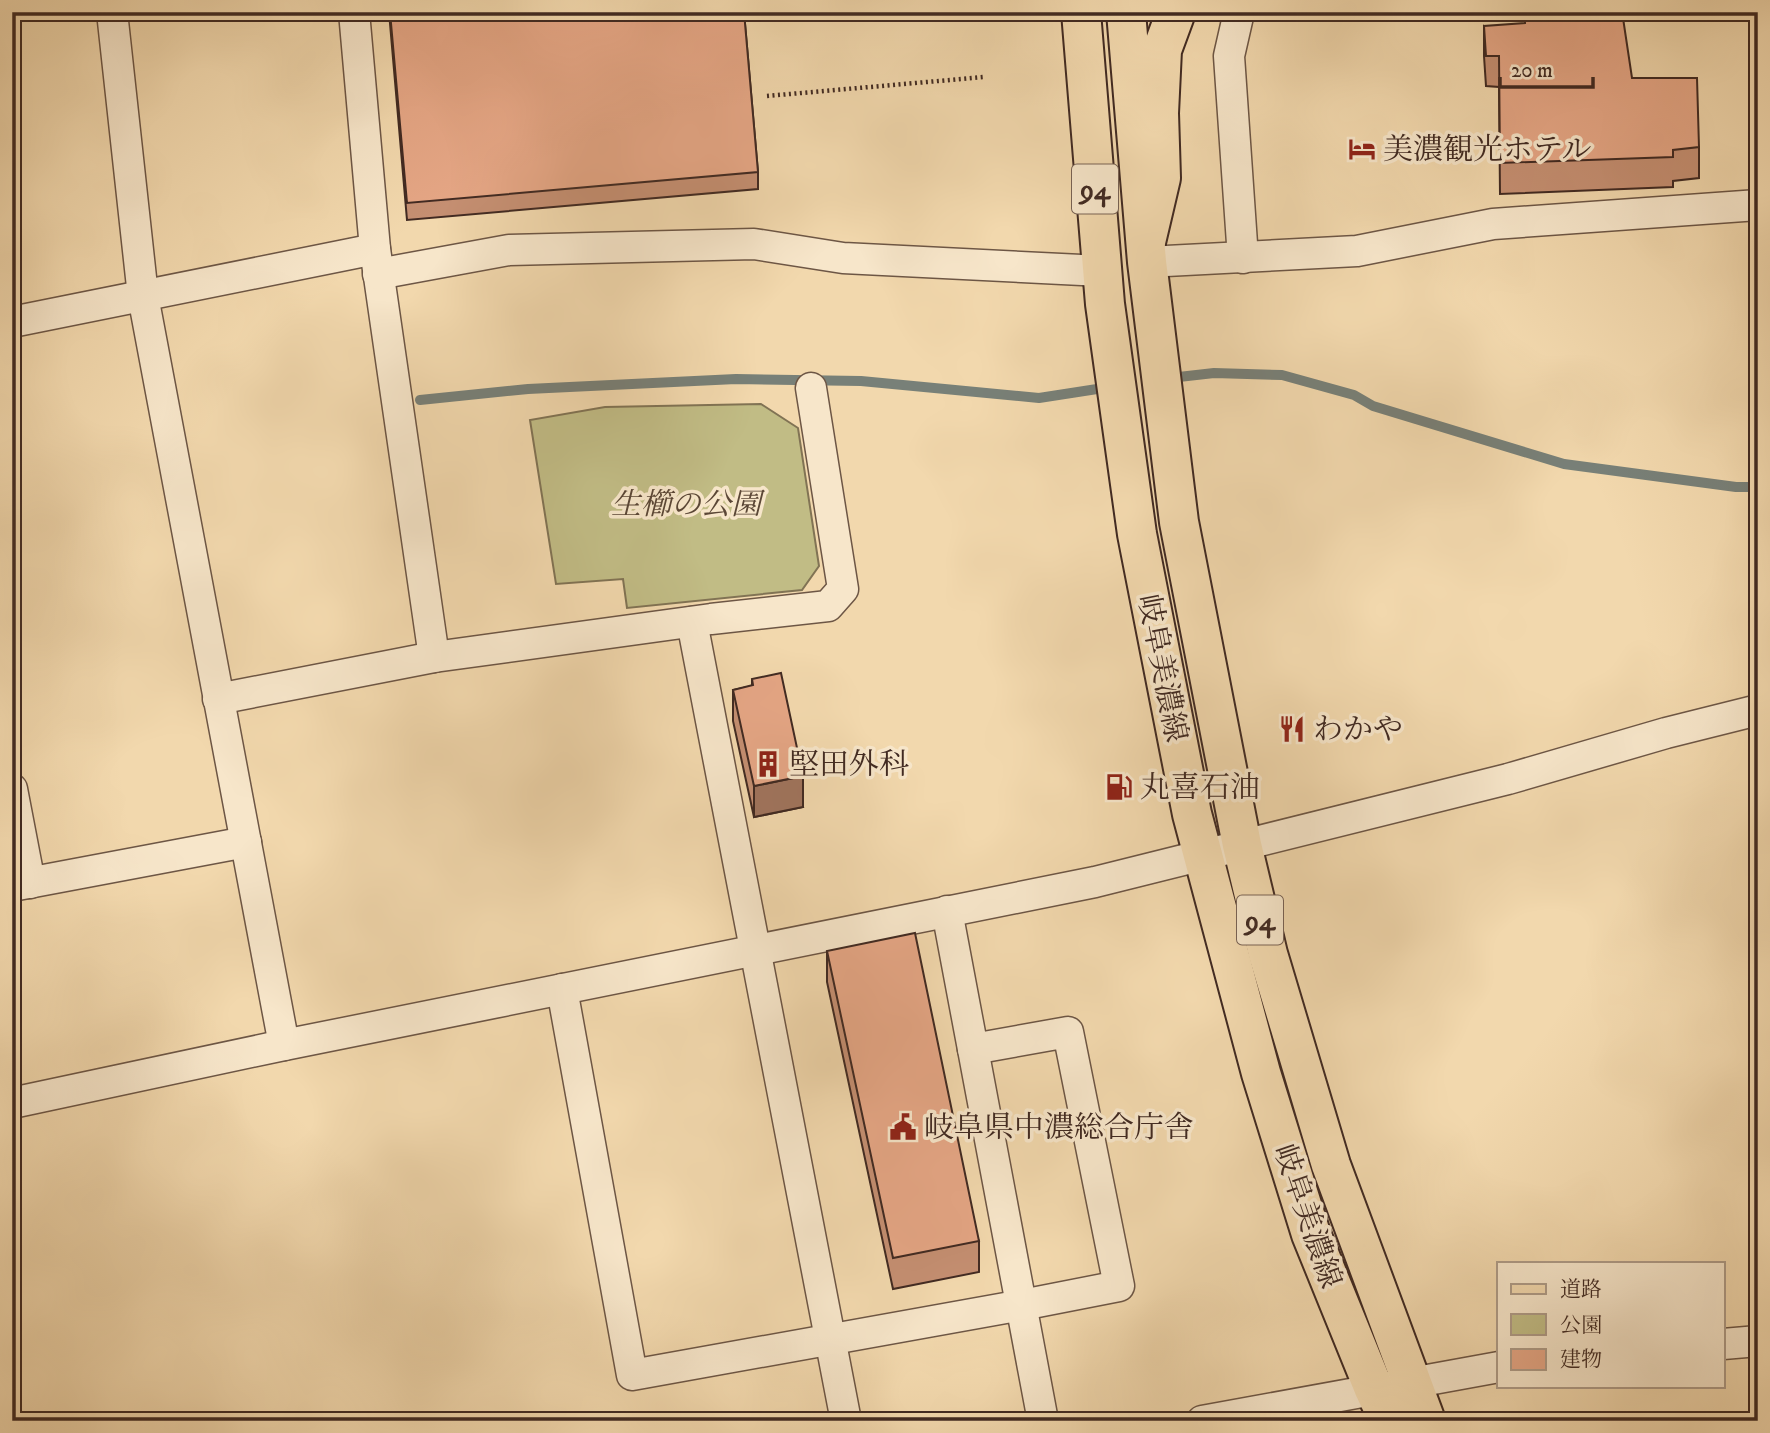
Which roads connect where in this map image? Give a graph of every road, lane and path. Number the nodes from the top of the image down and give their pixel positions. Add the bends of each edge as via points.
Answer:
1 (112, 12) edge
2 (354, 12) edge
3 (1081, 12) edge
4 (1126, 12) edge
5 (1176, 12) edge
6 (1239, 12) edge
7 (984, 78) dead end
8 (766, 96) dead end
9 (1758, 205) edge
10 (1146, 252) junction
11 (1243, 258) junction
12 (377, 262) junction
13 (1102, 271) junction
14 (142, 296) junction
15 (12, 322) edge
16 (811, 388) dead end
17 (692, 622) junction
18 (434, 657) junction
19 (218, 699) junction
20 (1758, 710) edge
21 (12, 789) edge
22 (246, 842) junction
23 (1242, 845) junction
24 (1202, 855) junction
25 (21, 884) edge
26 (947, 911) junction
27 (755, 950) junction
28 (562, 989) junction
29 (284, 1045) junction
30 (973, 1049) junction
31 (12, 1103) edge
32 (1022, 1305) junction
33 (830, 1339) junction
34 (1758, 1340) edge
35 (1724, 1344) edge
36 (1497, 1367) edge
37 (1411, 1382) junction
38 (1381, 1405) edge
39 (1233, 1418) edge
40 (846, 1421) edge
41 (1043, 1421) edge
42 (1202, 1421) edge
43 (1426, 1421) edge

1 - 14 street
2 - 12 street
3 - 13 main road, 岐阜美濃線 / 94
4 - 10 main road, 岐阜美濃線 / 94
5 - 10 main road via 1162,50 1158,113 1161,178
6 - 11 street via 1229,56
7 - 8 path
9 - 11 street via 1493,224 1357,251
10 - 11 street
10 - 23 main road, 岐阜美濃線 / 94 via 1180,522
12 - 13 street via 509,250 754,244 843,258
12 - 14 street
12 - 18 street
13 - 24 main road, 岐阜美濃線 / 94 via 1137,534
14 - 15 street
14 - 19 street
16 - 17 street via 843,589 828,606
17 - 18 street
17 - 27 street
18 - 19 street
19 - 22 street
20 - 23 street
21 - 25 street
22 - 25 street
22 - 29 street
23 - 24 street
23 - 37 main road, 岐阜美濃線 / 94 via 1268,954 1331,1165
24 - 26 street
24 - 38 main road, 岐阜美濃線 / 94 via 1261,1073 1311,1234
26 - 27 street
26 - 30 street
27 - 28 street
27 - 33 street
28 - 29 street
28 - 33 street via 632,1375
29 - 31 street
30 - 32 street
30 - 32 street via 1068,1032 1119,1286
32 - 33 street
32 - 41 street
33 - 40 street
34 - 35 street
36 - 37 street
37 - 38 street
37 - 43 main road, 岐阜美濃線 / 94
38 - 39 street
39 - 42 street

